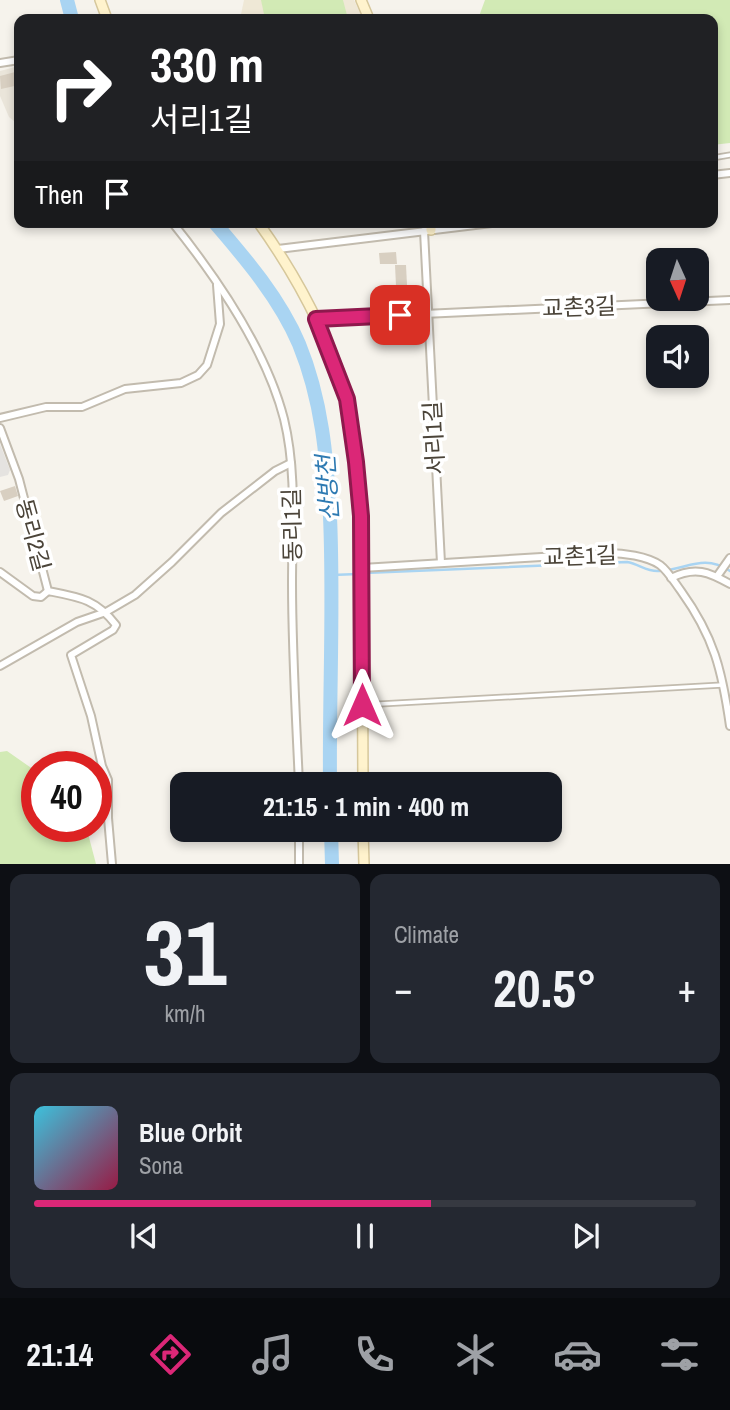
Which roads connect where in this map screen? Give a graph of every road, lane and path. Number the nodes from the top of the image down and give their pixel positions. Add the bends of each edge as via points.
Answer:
1 (177, 228) edge
2 (262, 228) edge
3 (429, 228) edge
4 (278, 249) junction
5 (217, 283) junction
6 (730, 300) edge
7 (428, 313) junction
8 (316, 319) junction
9 (0, 418) edge
10 (0, 428) edge
11 (291, 463) junction
12 (728, 560) edge
13 (441, 563) junction
14 (362, 568) junction
15 (0, 572) edge
16 (719, 573) junction
17 (670, 577) junction
18 (729, 584) edge
19 (48, 591) junction
20 (106, 612) junction
21 (0, 666) edge
22 (724, 685) junction
23 (362, 705) junction
24 (730, 726) edge
25 (298, 772) edge
26 (363, 772) edge
27 (299, 842) edge
28 (363, 842) edge
29 (112, 864) edge
30 (299, 864) edge
31 (364, 864) edge

1 - 5 street, 동리1길
2 - 4 street
3 - 4 street
3 - 7 street, 서리1길
4 - 8 street
5 - 9 street, 동리1길 via 220,324 207,365 198,375 181,383 125,389 82,407 46,407
5 - 11 street, 동리1길 via 268,372 283,417
6 - 7 street, 교촌3길
7 - 8 street
7 - 13 street, 서리1길
8 - 14 street via 347,399 360,503
10 - 19 street, 동리2길 via 19,479
11 - 20 street via 221,513 135,595
11 - 25 street, 동리1길
12 - 16 street
13 - 14 street, 교촌1길
13 - 17 street, 교촌1길 via 608,553 631,555 661,566
14 - 23 street
15 - 19 street via 33,596
16 - 17 street
16 - 18 street
17 - 22 street, 교촌1길 via 710,638
19 - 20 street, 동리2길 via 89,600
20 - 21 street via 77,622
20 - 29 street via 116,625 113,630 71,655 108,780
22 - 23 lane
22 - 24 street, 교촌1길
23 - 26 street
27 - 30 street
28 - 31 street

